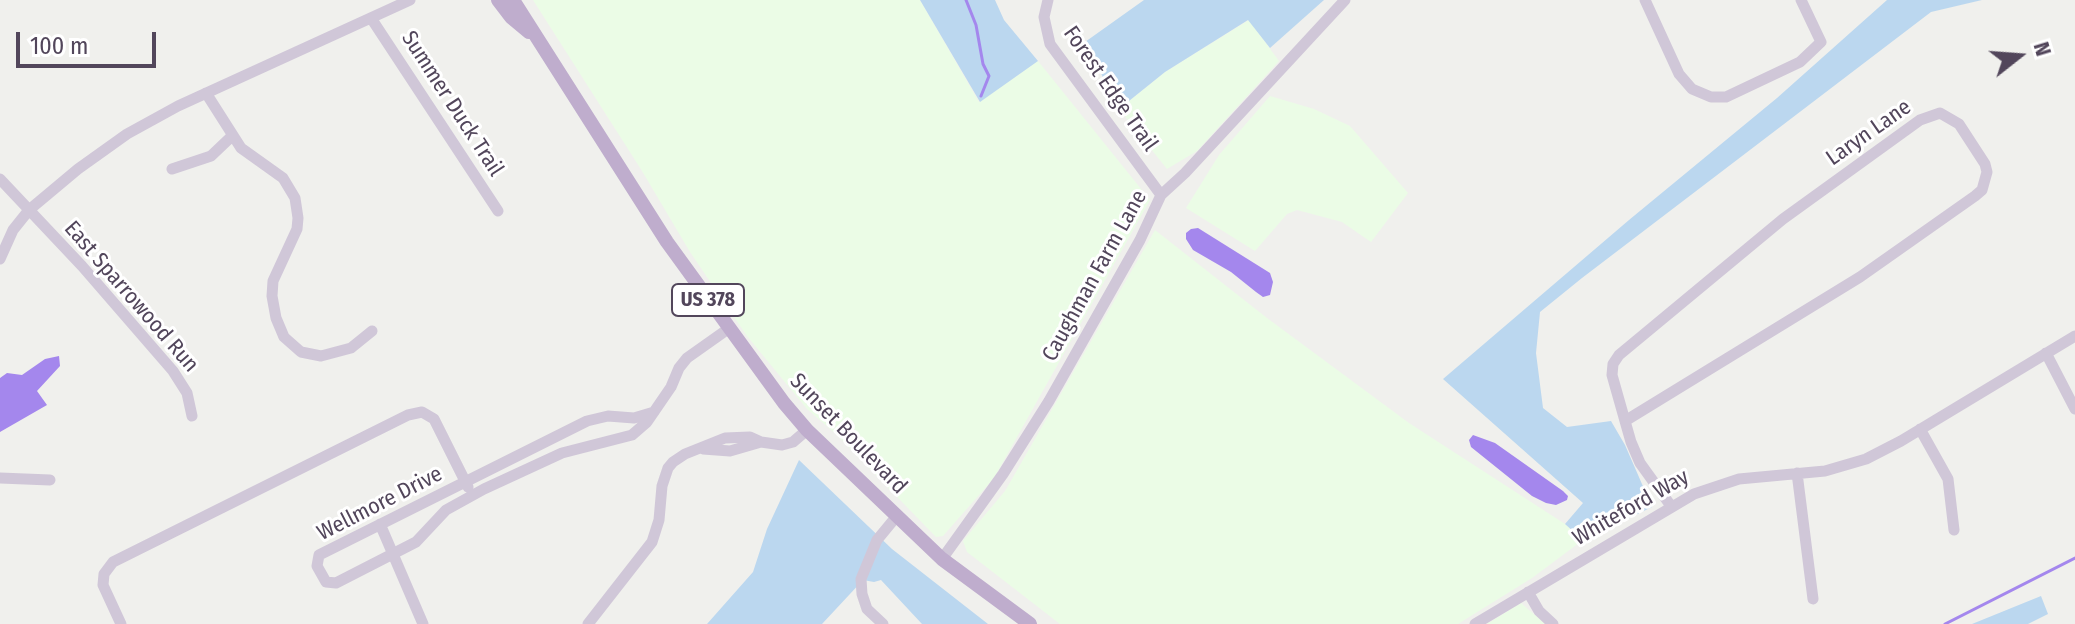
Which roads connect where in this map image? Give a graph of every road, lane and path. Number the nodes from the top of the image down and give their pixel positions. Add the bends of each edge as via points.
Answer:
1 (410, 0) edge
2 (498, 0) edge
3 (513, 0) edge
4 (519, 0) edge
5 (1048, 0) edge
6 (1345, 0) edge
7 (1645, 0) edge
8 (1801, 0) edge
9 (371, 18) junction
10 (533, 32) junction
11 (206, 93) junction
12 (232, 136) junction
13 (172, 169) dead end
14 (0, 179) edge
15 (1161, 195) junction
16 (29, 210) junction
17 (498, 211) dead end
18 (0, 259) edge
19 (728, 329) junction
20 (372, 331) dead end
21 (2075, 336) edge
22 (2046, 353) junction
23 (2075, 409) edge
24 (654, 412) junction
25 (192, 416) dead end
26 (1625, 421) junction
27 (1920, 429) junction
28 (807, 430) junction
29 (1797, 473) junction
30 (0, 478) edge
31 (50, 480) dead end
32 (466, 483) junction
33 (472, 495) junction
34 (1671, 506) junction
35 (896, 517) junction
36 (380, 524) junction
37 (1954, 530) dead end
38 (393, 555) junction
39 (942, 559) junction
40 (1528, 592) junction
41 (1813, 599) dead end
42 (121, 624) edge
43 (423, 624) edge
44 (588, 624) edge
45 (883, 624) edge
46 (1030, 624) edge
47 (1475, 624) edge
48 (1553, 624) edge

1 - 9 street
2 - 10 main road
3 - 10 main road, Sunset Boulevard / US 378
4 - 10 main road
5 - 15 street, Forest Edge Trail via 1044,17 1050,44
6 - 15 street, Caughman Farm Lane
7 - 8 street via 1679,74 1692,89 1726,97 1800,62 1821,42
9 - 11 street
9 - 17 street, Summer Duck Trail
10 - 19 main road, Sunset Boulevard / US 378
11 - 12 street
11 - 16 street via 127,134
12 - 13 street via 211,156
12 - 20 street via 247,154 283,178 295,198 297,229 273,281 276,318 284,337 301,352 321,356 351,348
14 - 16 street, East Sparrowood Run
15 - 39 street, Caughman Farm Lane via 1049,401
16 - 18 street
16 - 25 street, East Sparrowood Run via 173,371 187,393
19 - 24 street, Wellmore Drive via 687,358
19 - 28 main road, Sunset Boulevard / US 378
21 - 22 street, Whiteford Way
22 - 23 street
22 - 27 street, Whiteford Way
24 - 32 street, Wellmore Drive via 587,421
24 - 33 street, Wellmore Drive via 632,435 562,453
26 - 26 street, Laryn Lane via 1613,367 1627,347 1783,219 1920,120 1940,113 1959,124 1985,164 1982,190 1860,277
26 - 34 street, Laryn Lane via 1640,463
27 - 29 street, Whiteford Way via 1850,465
27 - 37 street via 1948,479
28 - 35 main road, Sunset Boulevard / US 378
28 - 44 street via 782,445 732,437 685,454 668,468 652,542
29 - 34 street, Whiteford Way via 1728,481
29 - 41 street
30 - 31 street
32 - 33 street
32 - 36 street, Wellmore Drive
32 - 42 street via 434,419 422,412 408,415 113,562 103,585
33 - 38 street, Wellmore Drive
34 - 40 street, Whiteford Way
35 - 39 main road, Sunset Boulevard / US 378
35 - 45 street via 877,540 861,579 865,605
36 - 38 street
36 - 38 street, Wellmore Drive via 319,555 317,566 326,582 336,583
38 - 43 street
39 - 46 main road, Sunset Boulevard / US 378
40 - 47 street, Whiteford Way
40 - 48 street

